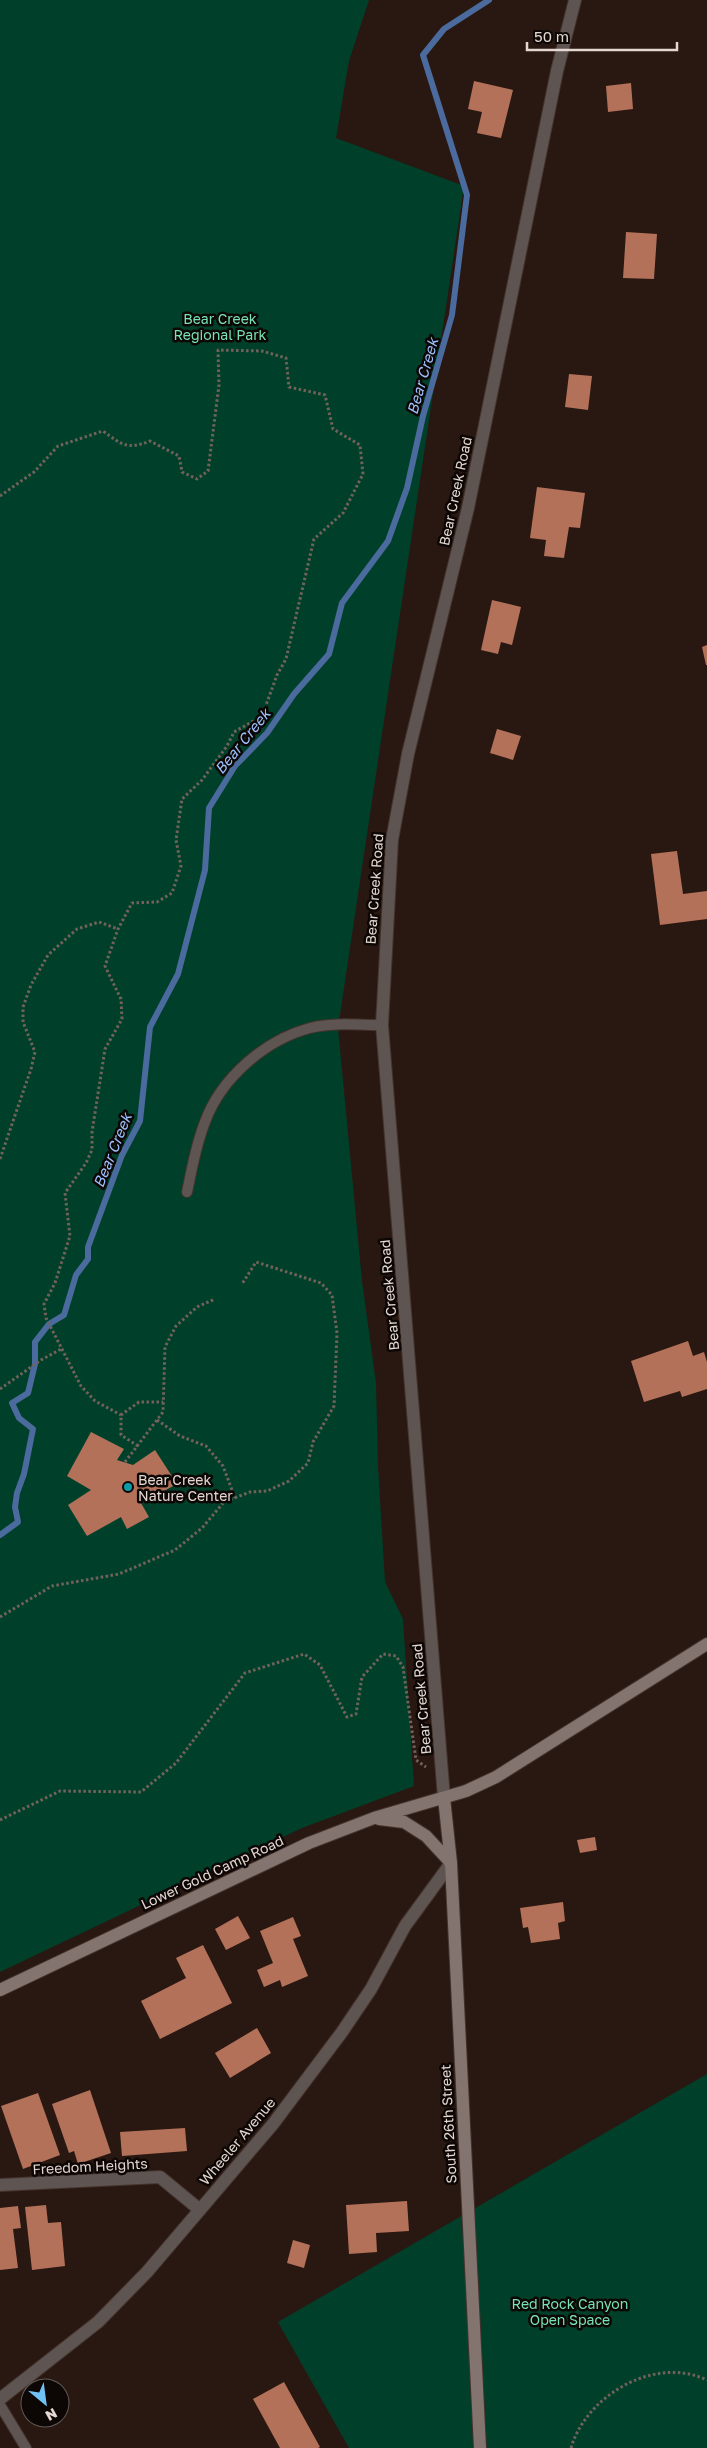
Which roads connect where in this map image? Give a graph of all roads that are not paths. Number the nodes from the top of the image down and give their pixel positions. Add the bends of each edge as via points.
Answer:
1 (575, 0) edge
2 (382, 1025) junction
3 (187, 1192) dead end
4 (707, 1644) edge
5 (444, 1798) junction
6 (374, 1818) junction
7 (451, 1862) junction
8 (0, 1990) edge
9 (0, 2185) edge
10 (200, 2210) junction
11 (0, 2399) edge
12 (0, 2405) edge
13 (26, 2448) edge
14 (480, 2448) edge

1 - 2 street, Bear Creek Road via 555,81 468,508 408,754 392,840
2 - 3 lane via 311,1027 272,1044 245,1064 214,1102 205,1121
2 - 5 street, Bear Creek Road
4 - 5 street, Lower Gold Camp Road via 496,1777
5 - 6 street, Lower Gold Camp Road
5 - 7 street, South 26th Street
6 - 7 street via 404,1822 426,1836
6 - 8 street, Lower Gold Camp Road via 309,1843
7 - 10 street, Wheeler Avenue via 405,1926 371,1989 342,2032 273,2124
7 - 14 street, South 26th Street
9 - 10 street, Freedom Heights via 160,2177
10 - 11 street, Wheeler Avenue via 98,2322
12 - 13 lane

